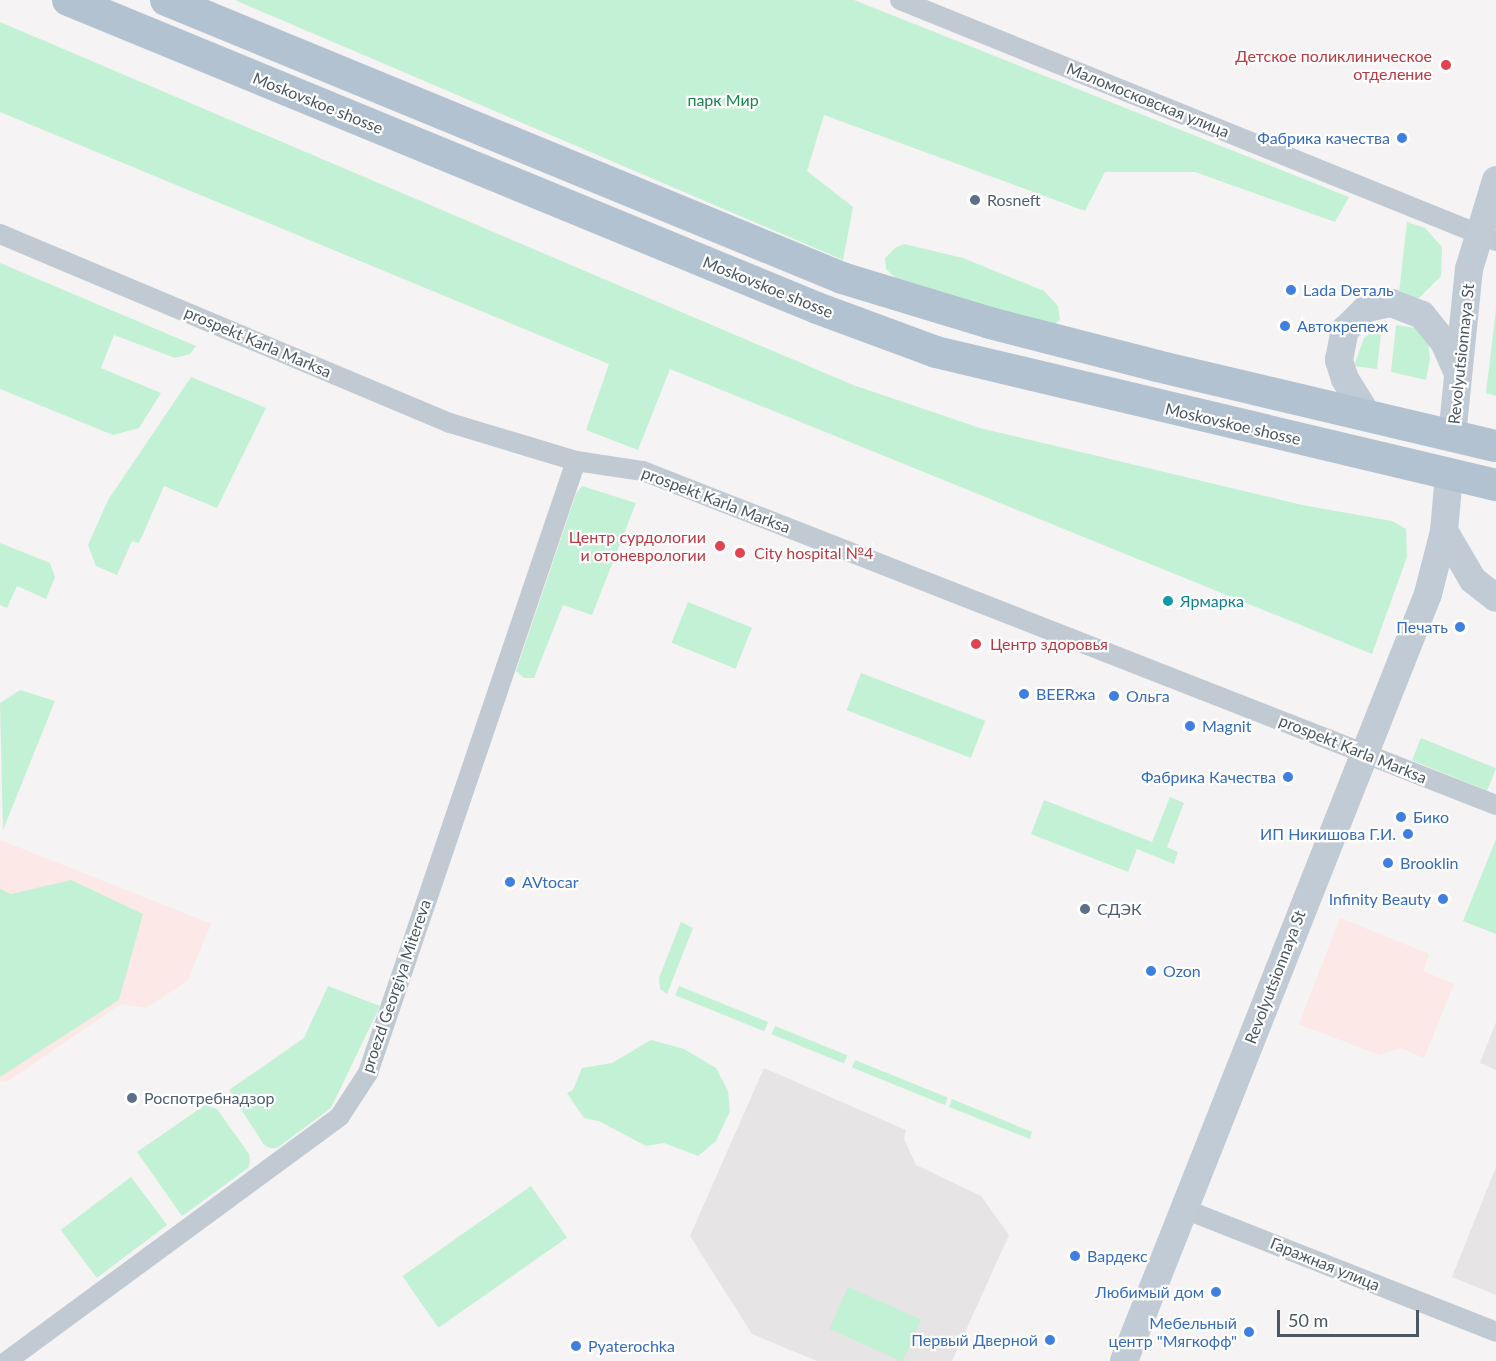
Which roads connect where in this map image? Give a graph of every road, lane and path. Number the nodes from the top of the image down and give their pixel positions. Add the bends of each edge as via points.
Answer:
1 (68, 0) edge
2 (117, 0) edge
3 (166, 0) edge
4 (900, 0) edge
5 (1496, 180) edge
6 (0, 234) edge
7 (1487, 237) edge
8 (1458, 373) junction
9 (1368, 416) junction
10 (1389, 442) junction
11 (1496, 446) edge
12 (1451, 456) junction
13 (576, 461) junction
14 (1496, 468) edge
15 (1496, 485) edge
16 (1444, 531) junction
17 (1496, 598) edge
18 (1365, 752) junction
19 (1496, 805) edge
20 (1187, 1210) junction
21 (1496, 1332) edge
22 (7, 1361) edge
23 (1124, 1361) edge

1 - 12 main road, Moskovskoe shosse via 817,308 936,352
2 - 10 main road, Moskovskoe shosse via 881,313 1164,391
3 - 9 main road, Moskovskoe shosse via 842,278 990,323
4 - 7 street, Маломосковская улица
5 - 7 main road, Revolyutsionnaya St
6 - 13 street, prospekt Karla Marksa via 450,423
7 - 8 main road, Revolyutsionnaya St via 1469,269
8 - 9 main road via 1443,342 1422,315 1391,303 1368,308 1345,330 1339,360 1345,379
8 - 12 main road, Revolyutsionnaya St
9 - 10 main road
9 - 12 main road, Moskovskoe shosse
10 - 12 main road, Moskovskoe shosse
11 - 12 main road, Moskovskoe shosse
12 - 14 main road, Moskovskoe shosse
12 - 15 main road, Moskovskoe shosse
12 - 16 main road, Revolyutsionnaya St
13 - 18 street, prospekt Karla Marksa via 643,471
13 - 22 street, proezd Georgiya Mitereva via 368,1073 339,1116
16 - 17 main road via 1473,580
16 - 18 main road, Revolyutsionnaya St via 1428,594
18 - 19 street, prospekt Karla Marksa
18 - 20 main road, Revolyutsionnaya St
20 - 21 street, Гаражная улица
20 - 23 main road, Revolyutsionnaya St

